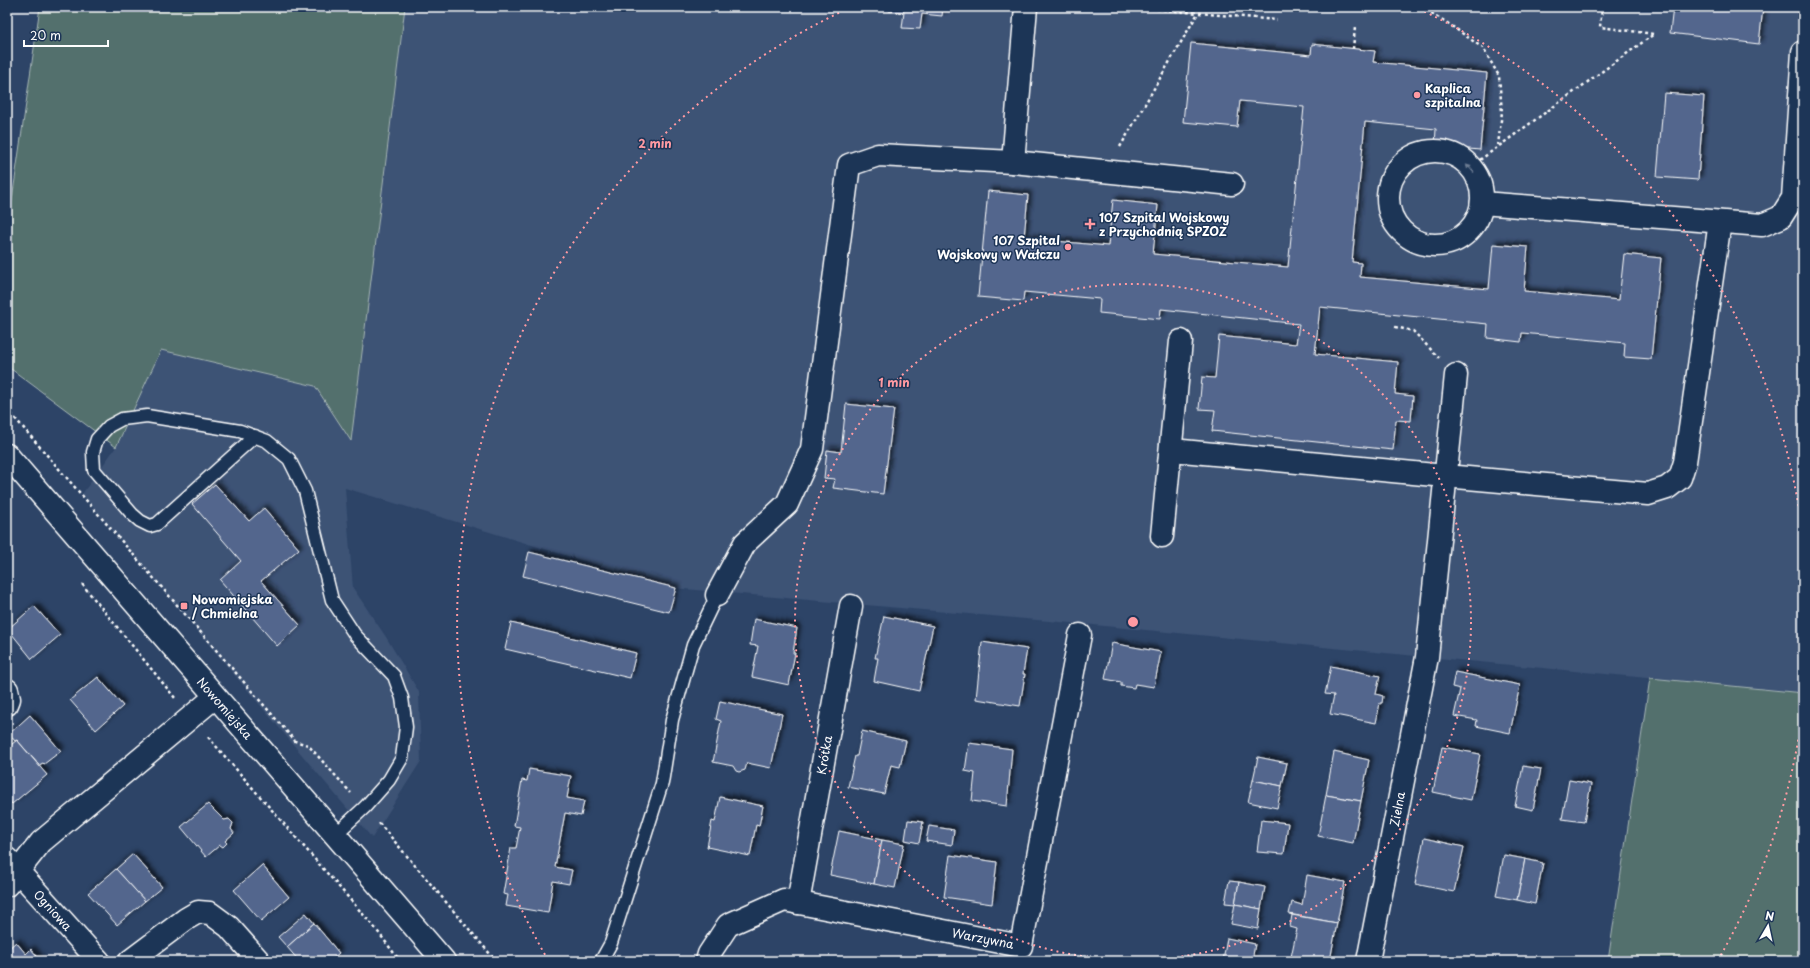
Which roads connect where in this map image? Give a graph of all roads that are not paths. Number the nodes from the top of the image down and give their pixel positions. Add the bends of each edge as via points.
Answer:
1 (1026, 7) edge
2 (1803, 52) edge
3 (1014, 162) junction
4 (1232, 184) dead end
5 (1482, 203) junction
6 (1720, 222) junction
7 (1181, 341) dead end
8 (1456, 375) road end
9 (255, 436) junction
10 (1172, 450) junction
11 (7, 455) edge
12 (1446, 476) junction
13 (1162, 536) dead end
14 (717, 595) joint
15 (851, 606) dead end
16 (1080, 635) dead end
17 (7, 690) edge
18 (215, 697) junction
19 (7, 704) edge
20 (335, 835) junction
21 (11, 872) edge
22 (798, 903) junction
23 (99, 961) edge
24 (130, 961) edge
25 (259, 961) edge
26 (444, 961) edge
27 (601, 961) edge
28 (707, 961) edge
29 (1368, 961) edge

1 - 3 street
2 - 6 street via 1793,198 1781,217 1762,225
3 - 4 street
3 - 14 street via 878,155 849,165 812,449 787,504 745,543
5 -> 5 street via 1482,190 1478,178 1470,167 1458,157 1443,151 1427,151 1412,156 1391,180 1388,196 1390,212 1397,226 1409,237 1423,244 1439,245 1455,241 1468,232 1477,219
5 - 6 street
6 - 12 street via 1685,462 1680,478 1667,488 1648,494
7 - 10 street
8 - 12 street, Zielna
9 - 9 lane via 240,431 147,416 122,419 109,426 97,439 93,452 94,470 132,514 150,526 158,524
9 - 20 lane via 267,441 289,459 305,491 332,600 355,635 394,676 402,698 406,727 402,758 389,780
10 - 12 street
10 - 13 street
11 - 18 street, Nowomiejska
12 - 29 street, Zielna via 1426,657
14 - 27 lane via 693,645 672,720 662,783 611,943
15 - 22 street, Krótka
16 - 22 street, Warzywna via 1021,946
17 - 19 street
18 - 20 street, Nowomiejska
18 - 21 street via 41,842
20 - 26 street, Nowomiejska
21 - 23 street, Ogniowa
22 - 28 street, Warzywna via 784,900 728,925
24 - 25 street via 198,912 210,913 229,927

